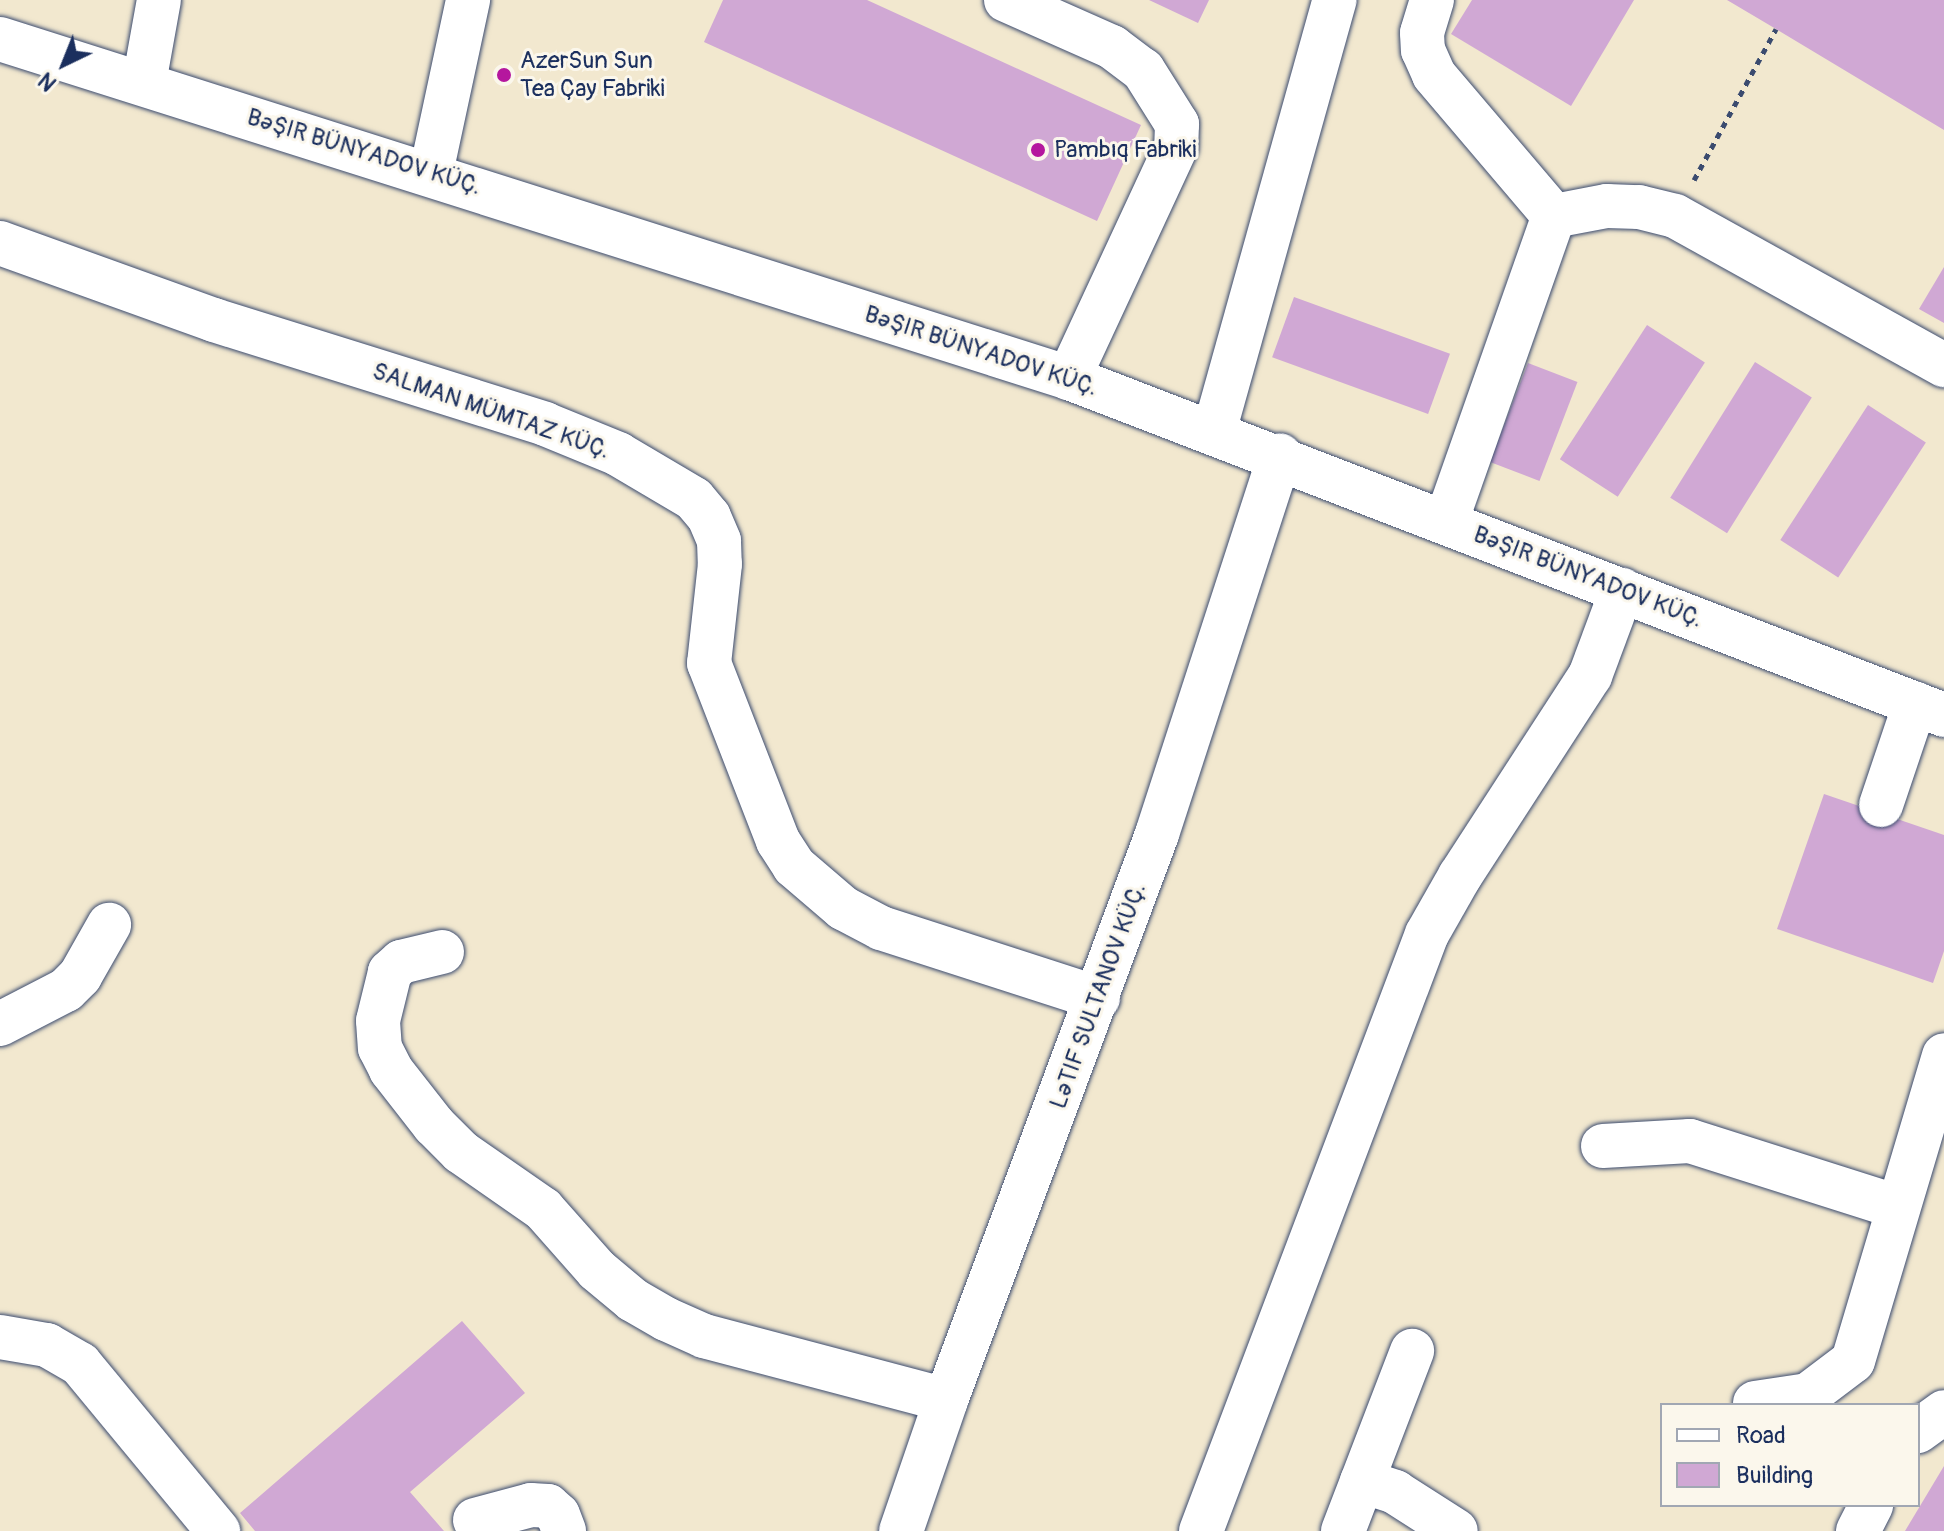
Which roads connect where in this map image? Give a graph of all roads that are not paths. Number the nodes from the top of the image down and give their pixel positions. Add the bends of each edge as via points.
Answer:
1 (159, 0) edge
2 (468, 0) edge
3 (1006, 0) edge
4 (1335, 0) edge
5 (1432, 0) edge
6 (0, 39) edge
7 (144, 83) junction
8 (431, 173) junction
9 (1554, 216) junction
10 (0, 243) edge
11 (1944, 365) edge
12 (1069, 378) junction
13 (1214, 432) junction
14 (1280, 456) junction
15 (1446, 522) junction
16 (1622, 590) junction
17 (1929, 710) edge
18 (1881, 805) dead end
19 (109, 925) dead end
20 (442, 952) dead end
21 (1098, 998) junction
22 (0, 1024) edge
23 (1944, 1055) edge
24 (1603, 1146) dead end
25 (1898, 1207) junction
26 (0, 1337) edge
27 (1412, 1351) dead end
28 (946, 1400) junction
29 (1755, 1403) dead end
30 (1944, 1412) edge
31 (1920, 1430) edge
32 (1362, 1481) junction
33 (1870, 1507) edge
34 (475, 1520) dead end
35 (218, 1531) edge
36 (564, 1531) edge
37 (901, 1531) edge
38 (1201, 1531) edge
39 (1343, 1531) edge
40 (1456, 1531) edge
41 (1858, 1531) edge

1 - 7 street
2 - 8 street
3 - 12 street via 1112,47 1133,62 1161,93 1177,124 1176,147
4 - 13 street
5 - 9 street via 1422,33 1434,75
6 - 7 street, BƏŞIR BÜNYADOV KÜÇ.
7 - 8 street, BƏŞIR BÜNYADOV KÜÇ.
8 - 12 street, BƏŞIR BÜNYADOV KÜÇ.
9 - 11 street via 1607,206 1675,216
9 - 15 street
10 - 21 street, SALMAN MÜMTAZ KÜÇ. via 214,320 545,424 618,454 694,499 719,541 709,663 778,841 794,866 843,908 881,928
12 - 13 street, BƏŞIR BÜNYADOV KÜÇ.
13 - 14 street, BƏŞIR BÜNYADOV KÜÇ.
14 - 15 street, BƏŞIR BÜNYADOV KÜÇ.
14 - 21 street, LƏTIF SULTANOV KÜÇ. via 1162,820
15 - 16 street, BƏŞIR BÜNYADOV KÜÇ.
16 - 17 street, BƏŞIR BÜNYADOV KÜÇ.
16 - 38 street via 1590,676 1427,934
17 - 18 street
19 - 22 street via 66,990
20 - 28 street via 401,962 390,972 378,1021 380,1048 391,1070 461,1152 543,1209 597,1270 666,1319 704,1336
21 - 28 street, LƏTIF SULTANOV KÜÇ.
23 - 25 street
24 - 25 street via 1690,1141
25 - 29 street via 1853,1361 1808,1395
26 - 35 street via 47,1345 80,1364
27 - 32 street
28 - 37 street, LƏTIF SULTANOV KÜÇ.
30 - 31 street
32 - 39 street
32 - 40 street via 1395,1492
33 - 41 street
34 - 36 street via 531,1505 548,1506

